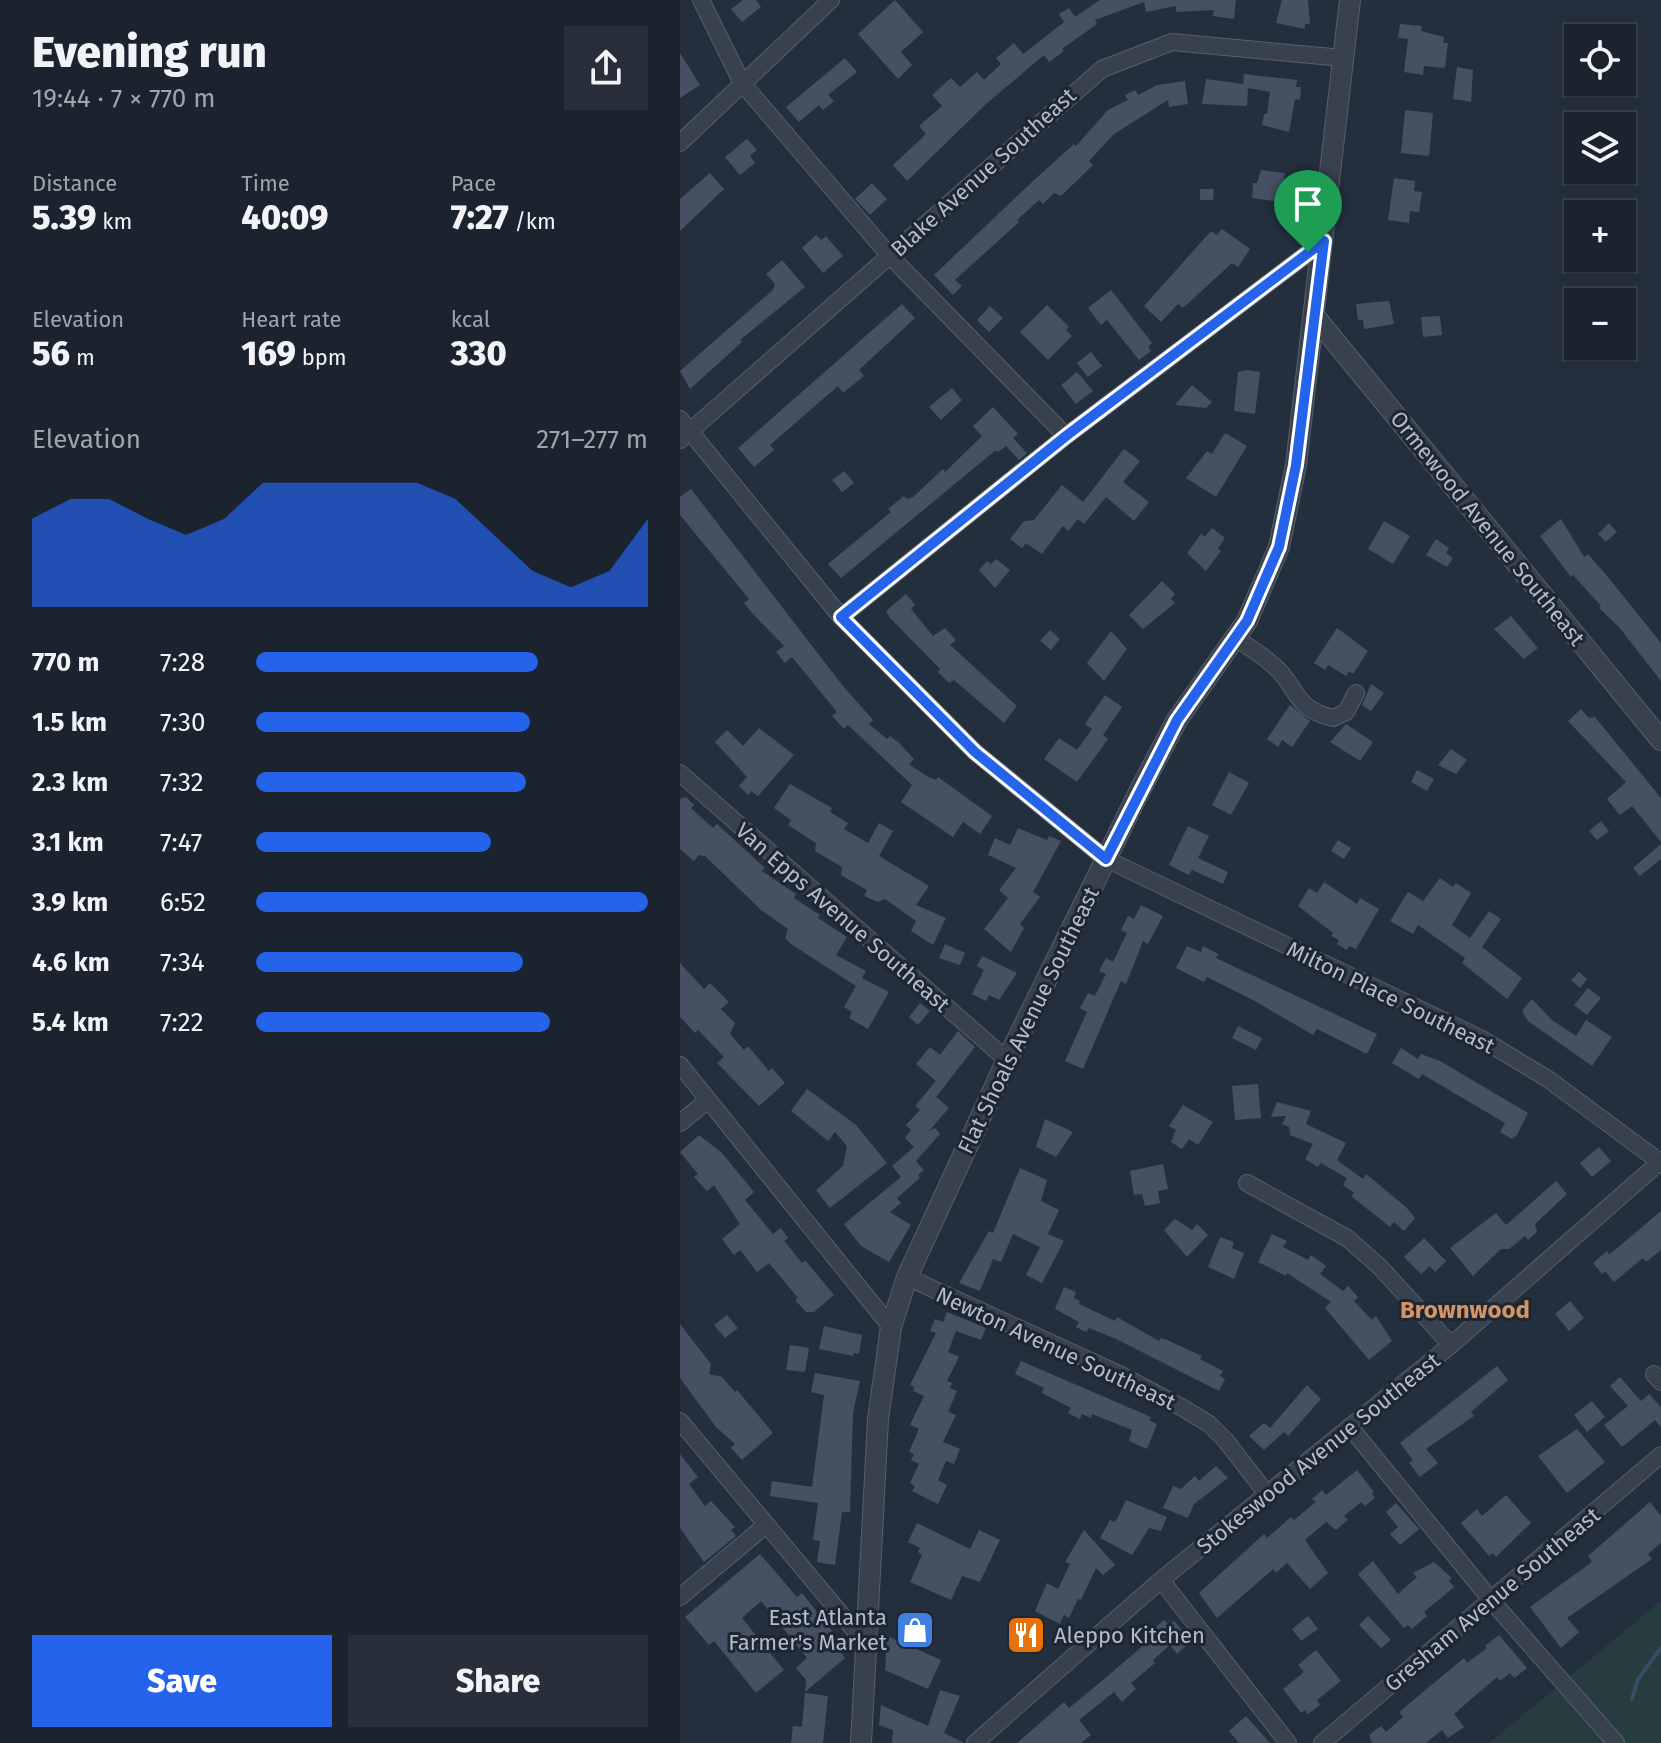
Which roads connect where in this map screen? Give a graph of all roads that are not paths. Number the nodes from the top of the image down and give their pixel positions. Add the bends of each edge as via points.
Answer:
1 (701, 0) edge
2 (831, 0) edge
3 (1350, 0) edge
4 (1343, 58) junction
5 (742, 83) junction
6 (680, 143) edge
7 (1324, 241) junction
8 (889, 255) junction
9 (1315, 317) junction
10 (683, 431) edge
11 (1066, 436) junction
12 (841, 617) junction
13 (1235, 637) junction
14 (1356, 693) dead end
15 (1661, 740) edge
16 (680, 773) edge
17 (1106, 859) junction
18 (1007, 1060) junction
19 (680, 1065) edge
20 (708, 1100) junction
21 (680, 1123) edge
22 (1660, 1161) edge
23 (1247, 1183) dead end
24 (907, 1277) junction
25 (891, 1327) junction
26 (1451, 1345) junction
27 (680, 1421) edge
28 (1350, 1427) junction
29 (1661, 1455) edge
30 (1267, 1494) junction
31 (766, 1525) junction
32 (1161, 1580) junction
33 (680, 1597) edge
34 (1491, 1600) junction
35 (866, 1644) junction
36 (861, 1743) edge
37 (975, 1743) edge
38 (1288, 1743) edge
39 (1322, 1743) edge
40 (1616, 1743) edge

1 - 5 street
2 - 5 street
3 - 4 street, Flat Shoals Avenue Southeast
4 - 7 street, Flat Shoals Avenue Southeast
4 - 8 street, Blake Avenue Southeast via 1172,42 1134,54 1102,69 1071,94
5 - 6 street
5 - 8 street
7 - 9 street, Flat Shoals Avenue Southeast
7 - 11 street
8 - 10 street, Blake Avenue Southeast
8 - 11 street
9 - 13 street, Flat Shoals Avenue Southeast via 1286,520 1268,578
9 - 15 street, Ormewood Avenue Southeast
10 - 12 street, Milton Place Southeast
11 - 12 street
12 - 17 street, Milton Place Southeast via 975,752
13 - 14 street via 1282,674 1312,712 1333,718 1346,712
13 - 17 street, Flat Shoals Avenue Southeast via 1177,720
16 - 18 street, Van Epps Avenue Southeast
17 - 18 street, Flat Shoals Avenue Southeast
17 - 22 street, Milton Place Southeast via 1480,1038 1548,1079
18 - 24 street, Flat Shoals Avenue Southeast
19 - 20 street
20 - 21 street
20 - 25 street
22 - 26 street, Stokeswood Avenue Southeast
23 - 26 street via 1347,1238
24 - 25 street, Flat Shoals Avenue Southeast
24 - 30 street, Newton Avenue Southeast via 1183,1408 1226,1441
25 - 35 street, Flat Shoals Avenue Southeast via 878,1419
26 - 28 street, Stokeswood Avenue Southeast
27 - 31 street
28 - 30 street, Stokeswood Avenue Southeast
28 - 34 street
29 - 34 street, Gresham Avenue Southeast
30 - 32 street, Stokeswood Avenue Southeast
31 - 33 street
31 - 35 street
32 - 37 street, Stokeswood Avenue Southeast
32 - 38 street
34 - 39 street, Gresham Avenue Southeast
34 - 40 street
35 - 36 street, Flat Shoals Avenue Southeast

